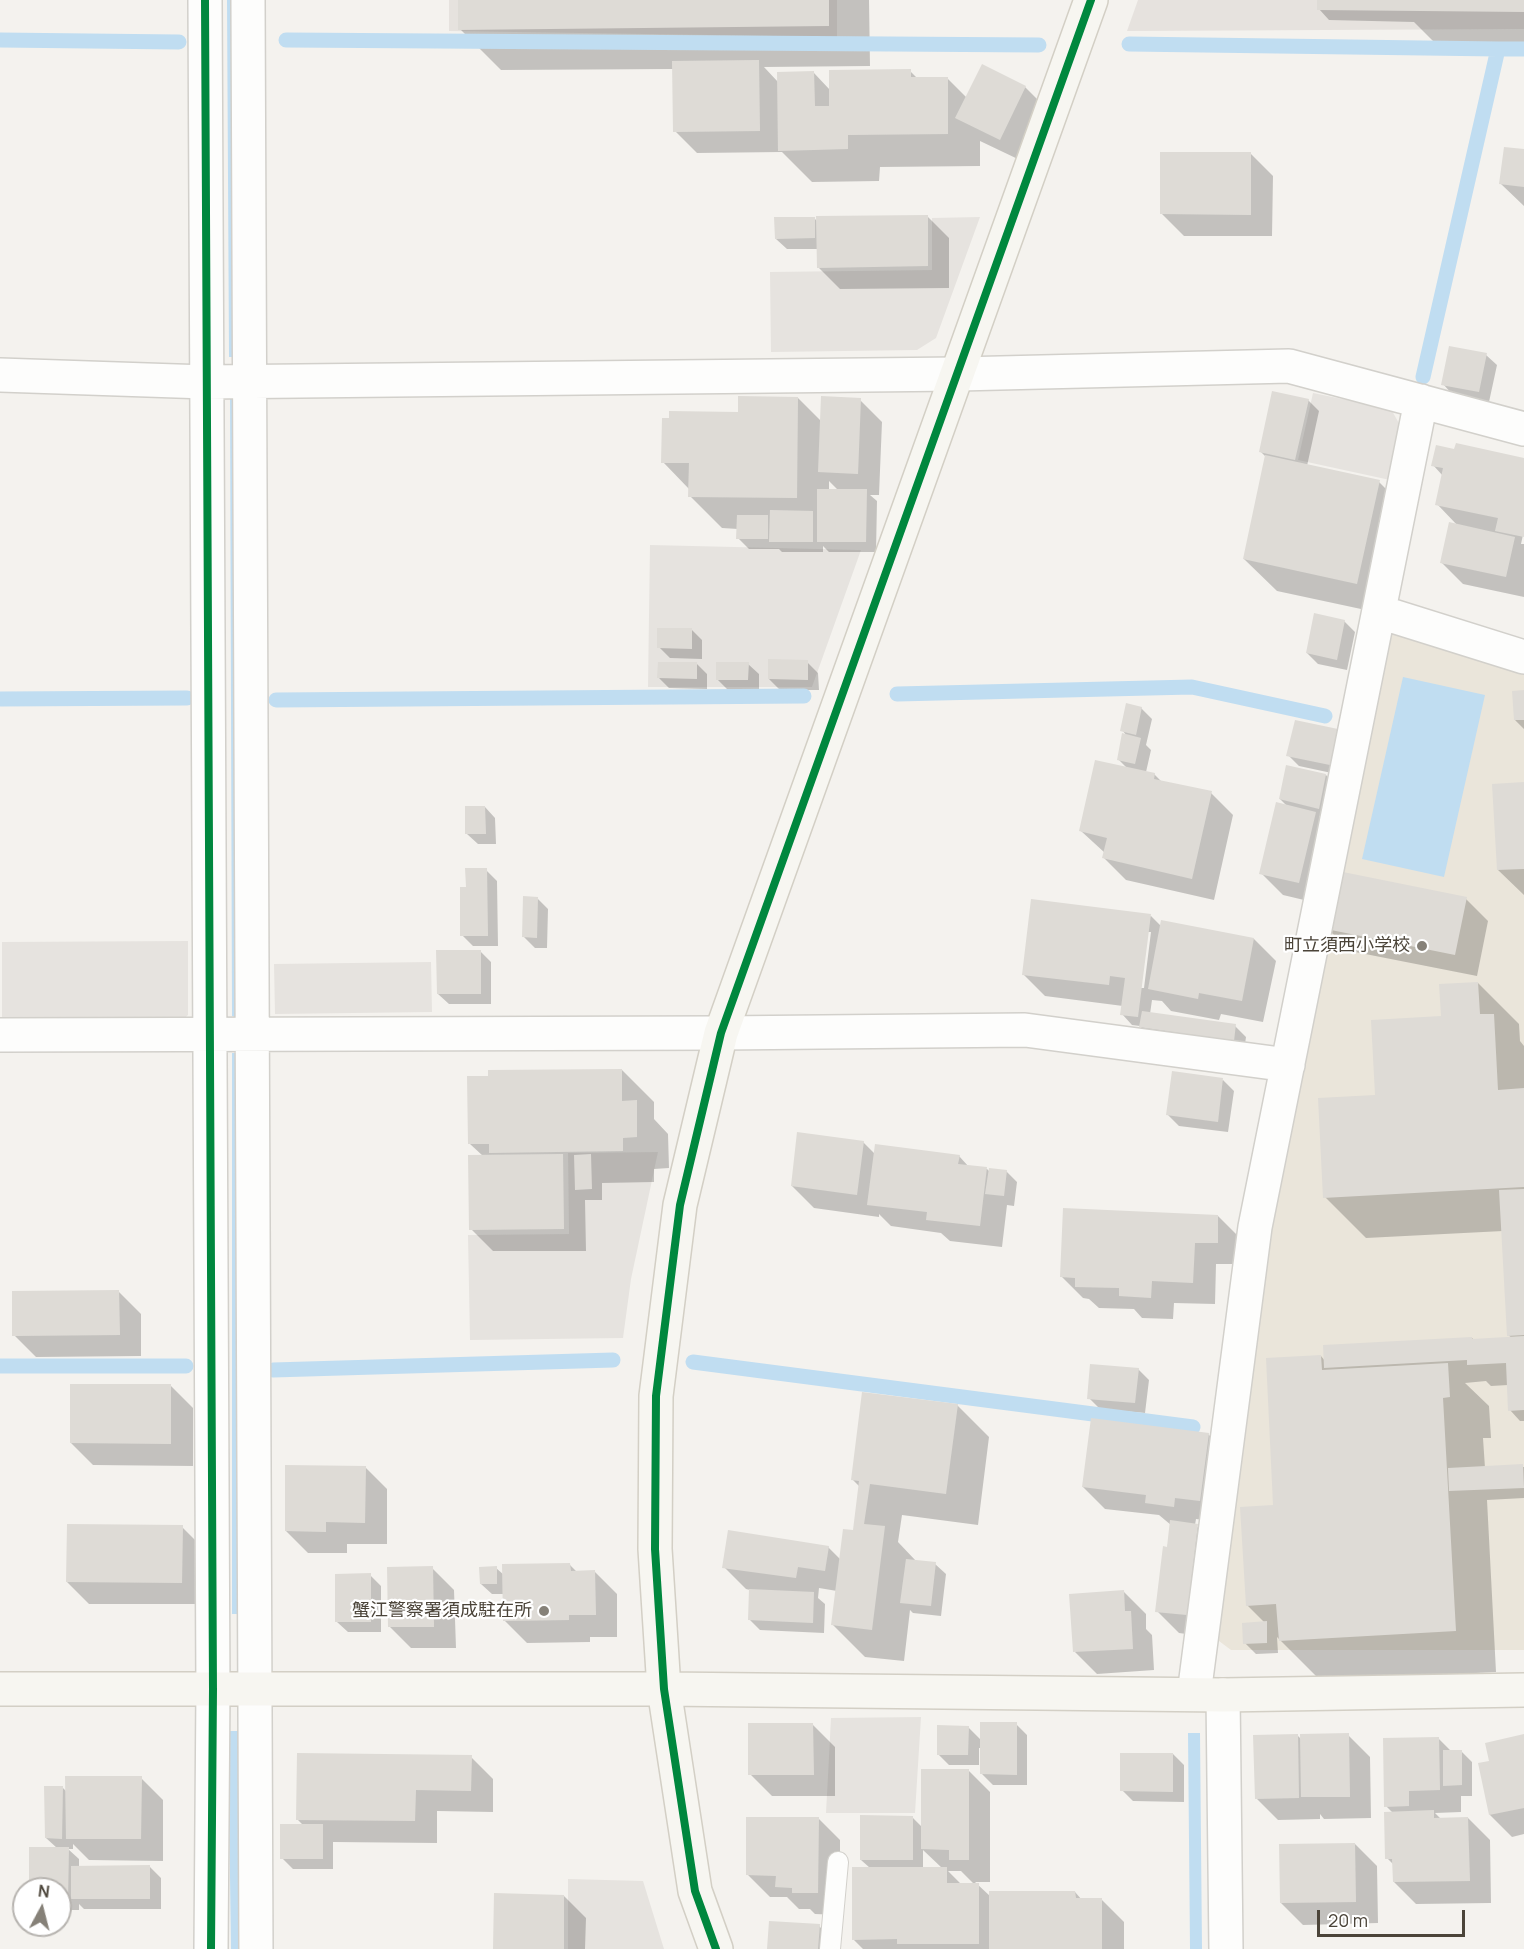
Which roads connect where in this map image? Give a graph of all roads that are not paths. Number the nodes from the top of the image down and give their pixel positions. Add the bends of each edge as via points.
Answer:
1 (205, 0) edge
2 (248, 0) edge
3 (1091, 0) edge
4 (958, 374) junction
5 (0, 375) edge
6 (249, 381) junction
7 (206, 382) junction
8 (1421, 401) junction
9 (1524, 429) edge
10 (1380, 612) junction
11 (1524, 657) edge
12 (721, 1033) junction
13 (210, 1034) junction
14 (252, 1034) junction
15 (0, 1035) edge
16 (1288, 1065) junction
17 (213, 1688) junction
18 (255, 1688) junction
19 (0, 1689) edge
20 (664, 1689) junction
21 (1524, 1690) edge
22 (1209, 1695) junction
23 (838, 1863) dead end
24 (211, 1949) edge
25 (256, 1949) edge
26 (716, 1949) edge
27 (830, 1949) edge
28 (1226, 1949) edge

1 - 7 street
2 - 6 street
3 - 4 street
4 - 6 street
4 - 8 street via 1289,366
4 - 12 street
5 - 7 street
6 - 7 street
6 - 14 street
7 - 13 street
8 - 9 street
8 - 10 street
10 - 11 street
10 - 16 street
12 - 14 street
12 - 16 street via 1025,1030
12 - 20 street via 680,1205 656,1396 655,1549
13 - 14 street
13 - 15 street
13 - 17 street
14 - 18 street
16 - 22 street via 1255,1227
17 - 18 street
17 - 19 street
17 - 24 street
18 - 20 street
18 - 25 street
20 - 22 street
20 - 26 street via 695,1892
21 - 22 street
22 - 28 street
23 - 27 lane

